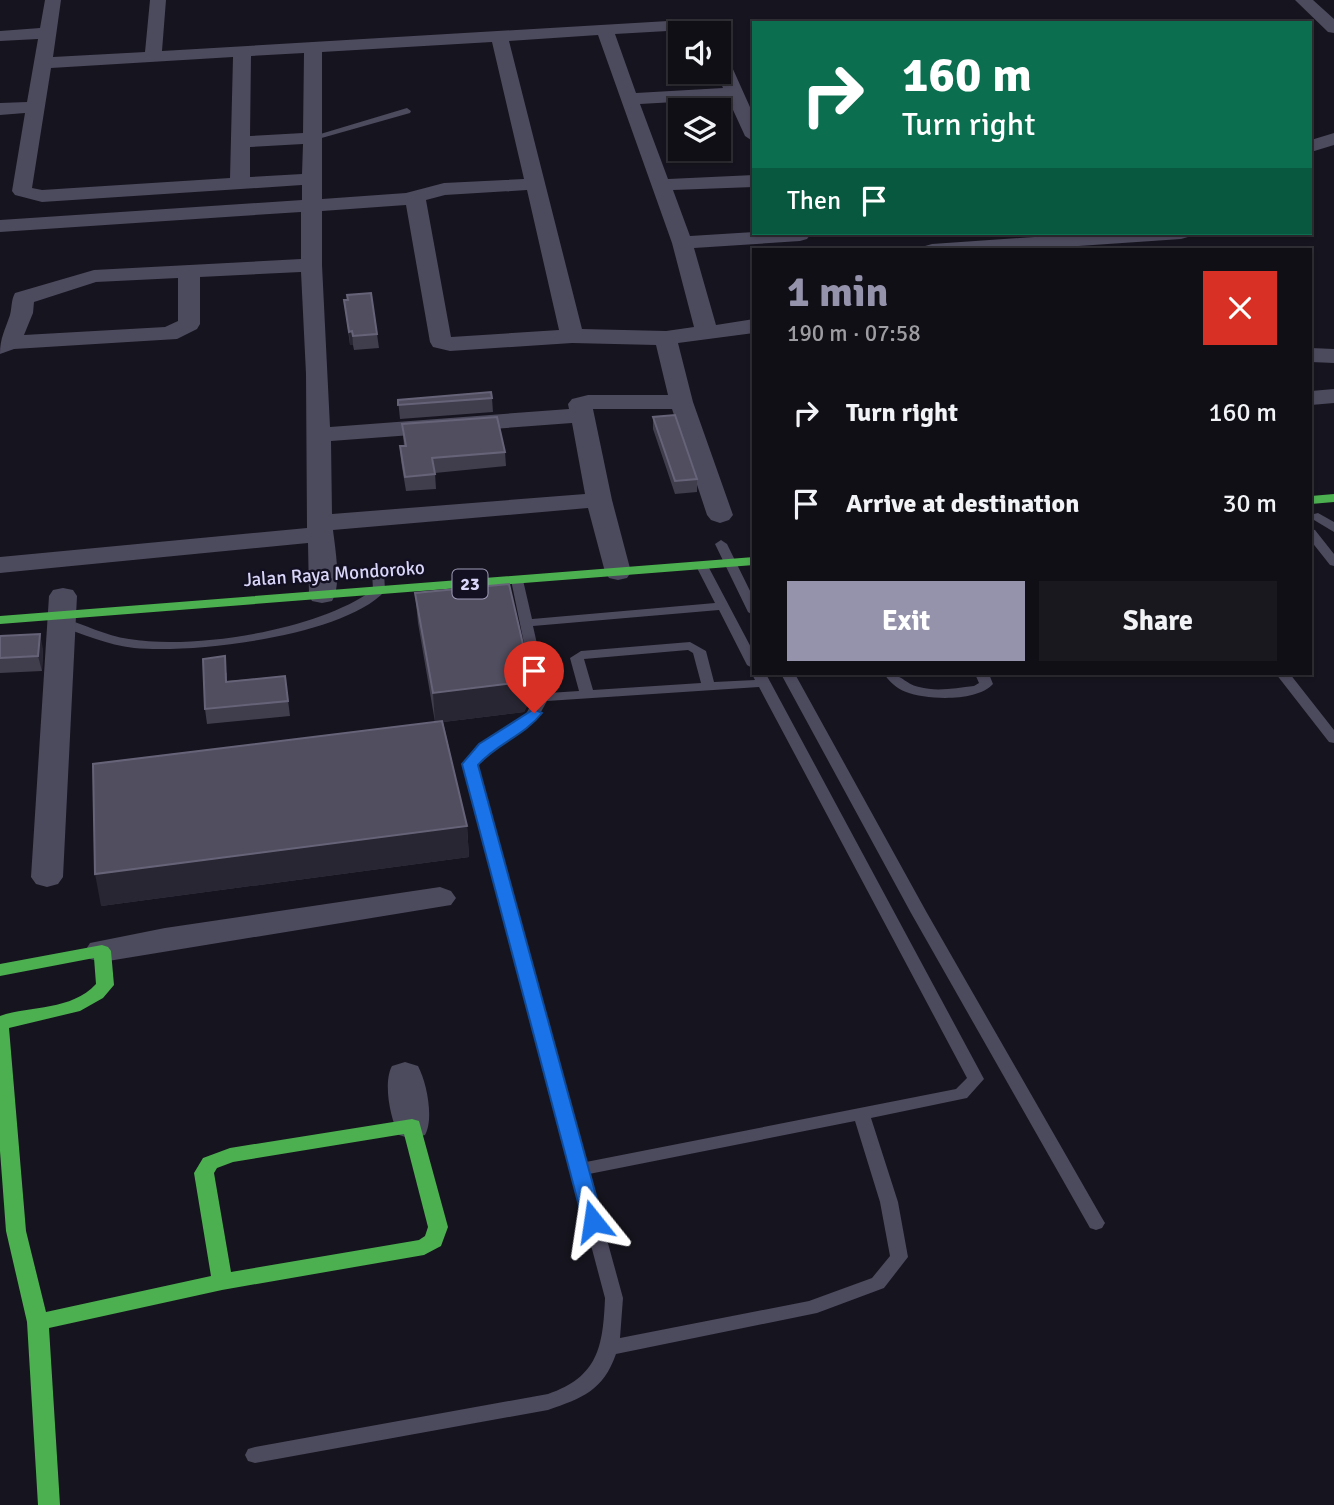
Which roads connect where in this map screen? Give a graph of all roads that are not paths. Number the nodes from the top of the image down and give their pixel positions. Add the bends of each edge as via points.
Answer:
1 (53, 0) edge
2 (158, 0) edge
3 (1303, 0) edge
4 (668, 25) edge
5 (1334, 28) edge
6 (604, 29) junction
7 (49, 33) junction
8 (499, 35) junction
9 (0, 36) edge
10 (313, 47) junction
11 (242, 51) junction
12 (153, 56) junction
13 (41, 63) junction
14 (731, 84) edge
15 (735, 93) junction
16 (630, 99) junction
17 (34, 107) junction
18 (0, 109) edge
19 (407, 111) dead end
20 (752, 131) edge
21 (312, 138) junction
22 (1334, 138) edge
23 (240, 142) junction
24 (1312, 146) edge
25 (26, 165) junction
26 (0, 166) edge
27 (312, 179) junction
28 (752, 181) edge
29 (240, 183) junction
30 (534, 184) junction
31 (660, 185) junction
32 (415, 197) junction
33 (312, 204) junction
34 (0, 226) edge
35 (1152, 235) edge
36 (802, 239) edge
37 (682, 243) junction
38 (961, 248) edge
39 (311, 265) junction
40 (189, 271) junction
41 (752, 326) edge
42 (707, 333) junction
43 (572, 336) junction
44 (666, 338) junction
45 (5, 344) edge
46 (1312, 355) edge
47 (1334, 356) edge
48 (1334, 396) edge
49 (679, 397) junction
50 (1312, 398) edge
51 (583, 415) junction
52 (318, 435) junction
53 (1334, 498) edge
54 (1312, 499) edge
55 (599, 500) junction
56 (720, 514) dead end
57 (1321, 517) edge
58 (1334, 528) edge
59 (320, 529) junction
60 (1312, 534) edge
61 (743, 542) dead end
62 (714, 545) joint
63 (614, 558) junction
64 (752, 562) edge
65 (1334, 562) edge
66 (729, 564) junction
67 (0, 565) edge
68 (702, 566) junction
69 (378, 571) dead end
70 (322, 580) junction
71 (517, 580) junction
72 (379, 591) junction
73 (63, 605) junction
74 (724, 606) junction
75 (752, 608) edge
76 (0, 620) edge
77 (527, 623) junction
78 (752, 661) edge
79 (789, 675) edge
80 (892, 675) edge
81 (982, 675) edge
82 (1284, 675) edge
83 (761, 678) edge
84 (709, 687) junction
85 (587, 694) junction
86 (542, 697) junction
87 (1334, 739) edge
88 (47, 877) dead end
89 (440, 898) dead end
90 (102, 951) junction
91 (0, 970) edge
92 (405, 1075) dead end
93 (861, 1114) junction
94 (412, 1126) junction
95 (579, 1170) junction
96 (6, 1173) edge
97 (1096, 1223) dead end
98 (222, 1282) junction
99 (38, 1322) junction
100 (608, 1348) junction
101 (255, 1455) dead end
102 (49, 1505) edge

1 - 7 street
2 - 12 street
3 - 5 street
4 - 6 street
6 - 8 street
6 - 16 street
7 - 9 street
7 - 13 street
8 - 10 street
8 - 30 street
10 - 11 street
10 - 21 street
11 - 12 street
11 - 23 street
12 - 13 street
13 - 17 street
14 - 15 street
15 - 16 street
15 - 20 street
16 - 31 street
17 - 18 street
17 - 25 street
19 - 21 lane
21 - 23 street
21 - 27 street
22 - 24 street
23 - 29 street
25 - 26 street
25 - 29 street via 22,191 34,196
27 - 29 street
27 - 33 street
28 - 31 street
30 - 32 street via 444,189
30 - 43 street
31 - 37 street
32 - 33 street
32 - 43 street via 441,342
33 - 34 street
33 - 39 street
35 - 38 street
36 - 37 street
37 - 42 street
39 - 40 street
39 - 52 street
40 - 45 street via 84,278 26,296
40 - 45 street via 189,324 179,331
41 - 42 street
42 - 44 street
43 - 44 street
44 - 49 street
46 - 47 street
48 - 50 street
49 - 51 street via 588,402 580,404
49 - 56 street
51 - 52 street
51 - 55 street
52 - 59 street
53 - 54 main road
55 - 59 street
55 - 63 street
57 - 58 lane
59 - 67 street
59 - 70 street
60 - 65 lane
61 - 62 main road
62 - 66 lane
63 - 68 main road, Jalan Raya Mondoroko / 23
63 - 71 main road, Jalan Raya Mondoroko / 23
64 - 66 main road, Jalan Raya Mondoroko / 23
66 - 68 main road, Jalan Raya Mondoroko / 23
66 - 75 lane
68 - 74 lane
69 - 72 lane
70 - 72 main road, Jalan Raya Mondoroko / 23
70 - 73 main road, Jalan Raya Mondoroko / 23
71 - 72 main road, Jalan Raya Mondoroko / 23
71 - 77 lane
72 - 73 lane via 366,602 323,621 256,636 168,646 133,644
73 - 76 main road, Jalan Raya Mondoroko / 23
73 - 88 street
74 - 77 lane
74 - 78 lane
77 - 86 lane
79 - 97 lane
80 - 81 lane via 917,693 978,690 986,684
82 - 87 lane
83 - 84 lane
83 - 93 lane via 976,1079 961,1094
84 - 85 lane
84 - 85 lane via 699,651 690,646 581,655 577,658
85 - 86 lane
86 - 95 lane via 532,716 484,748 470,764
89 - 90 street
90 - 91 main road
90 - 96 main road via 105,984 101,993 81,1003 6,1020 0,1026
92 - 94 street
93 - 95 lane
93 - 100 lane via 889,1202 899,1257 878,1283 810,1308
94 - 98 main road via 230,1155 210,1163 204,1173
94 - 98 main road via 438,1227 434,1240 424,1247
95 - 100 lane via 614,1298
96 - 99 main road
98 - 99 main road
99 - 102 main road
100 - 101 lane via 601,1370 592,1380 548,1402

